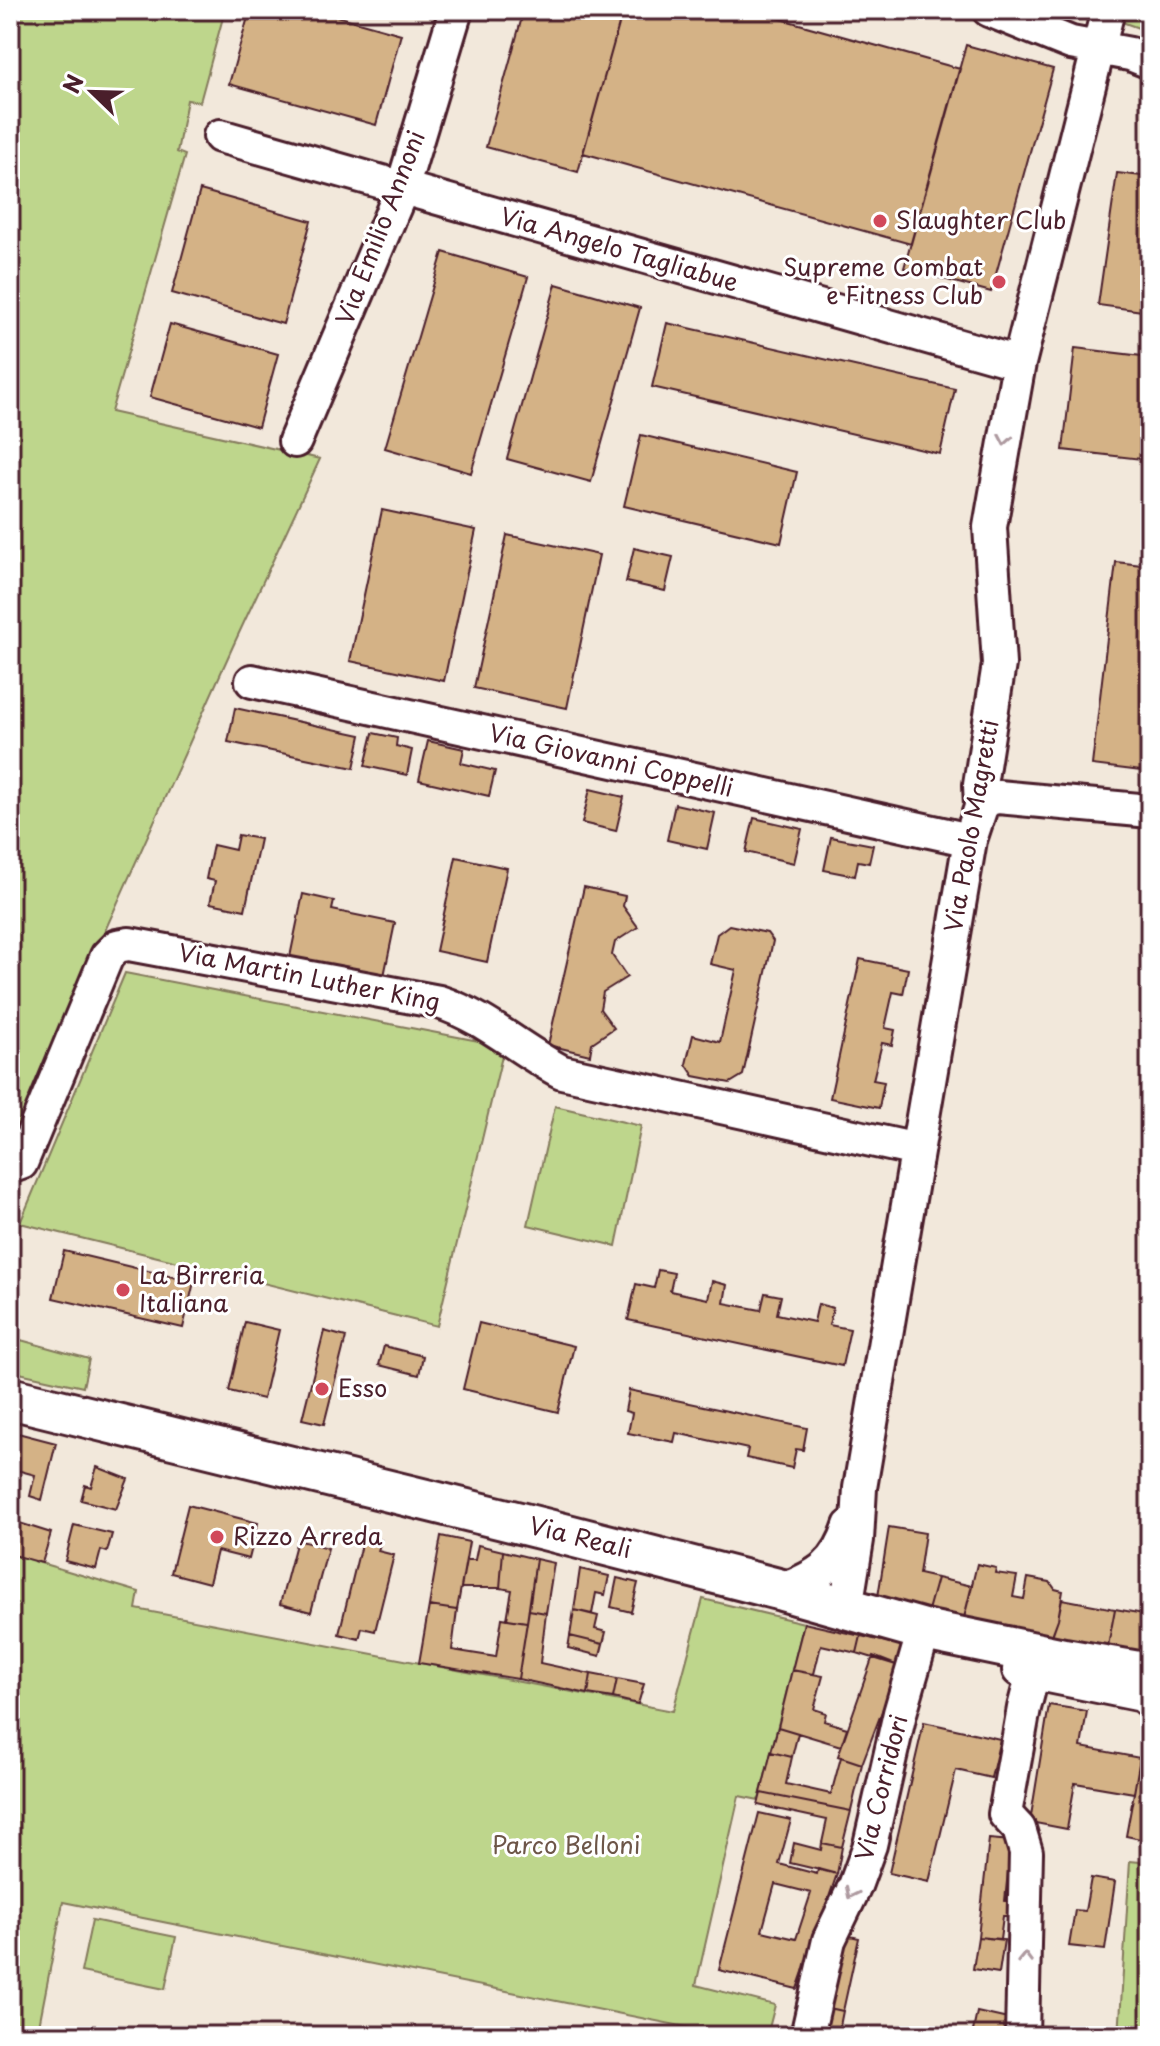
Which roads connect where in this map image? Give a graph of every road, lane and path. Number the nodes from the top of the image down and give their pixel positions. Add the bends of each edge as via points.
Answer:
1 (456, 10) edge
2 (989, 10) edge
3 (1023, 10) edge
4 (1108, 10) edge
5 (1098, 47) junction
6 (1150, 62) edge
7 (1150, 75) edge
8 (220, 136) dead end
9 (402, 189) junction
10 (1019, 363) junction
11 (295, 441) dead end
12 (252, 681) dead end
13 (981, 807) junction
14 (1150, 811) edge
15 (970, 840) junction
16 (917, 1150) junction
17 (10, 1167) edge
18 (10, 1398) edge
19 (858, 1504) junction
20 (782, 1590) junction
21 (846, 1608) junction
22 (922, 1638) junction
23 (1036, 1664) junction
24 (1150, 1674) edge
25 (1150, 1702) edge
26 (807, 2036) edge
27 (1022, 2036) edge

1 - 9 street, Via Emilio Annoni
2 - 5 street via 1071,43
3 - 5 street
4 - 5 street, Via Paolo Magretti
5 - 6 street
5 - 7 street
5 - 10 street, Via Paolo Magretti
8 - 9 street, Via Angelo Tagliabue
9 - 10 street, Via Angelo Tagliabue
9 - 11 street, Via Emilio Annoni
10 -> 13 street, Via Paolo Magretti via 990,527 999,664
12 - 15 street, Via Giovanni Coppelli
13 - 14 street via 998,797
13 - 15 street, Via Paolo Magretti
15 - 16 street, Via Paolo Magretti
16 - 17 street, Via Martin Luther King via 562,1072 485,1022 439,1002 129,944 107,956 21,1163
16 - 19 street, Via Paolo Magretti
18 - 20 main road, Via Reali
19 - 20 street, Via Paolo Magretti via 836,1558
19 - 21 street, Via Paolo Magretti
20 - 21 main road, Via Reali
21 - 22 main road, Via Reali
22 - 23 main road, Via Reali
22 -> 26 street, Via Corridori via 870,1845 829,1940
23 - 24 main road, Via Reali
23 - 25 street via 1142,1695
27 -> 23 street via 1026,1852 1019,1829 1005,1814

